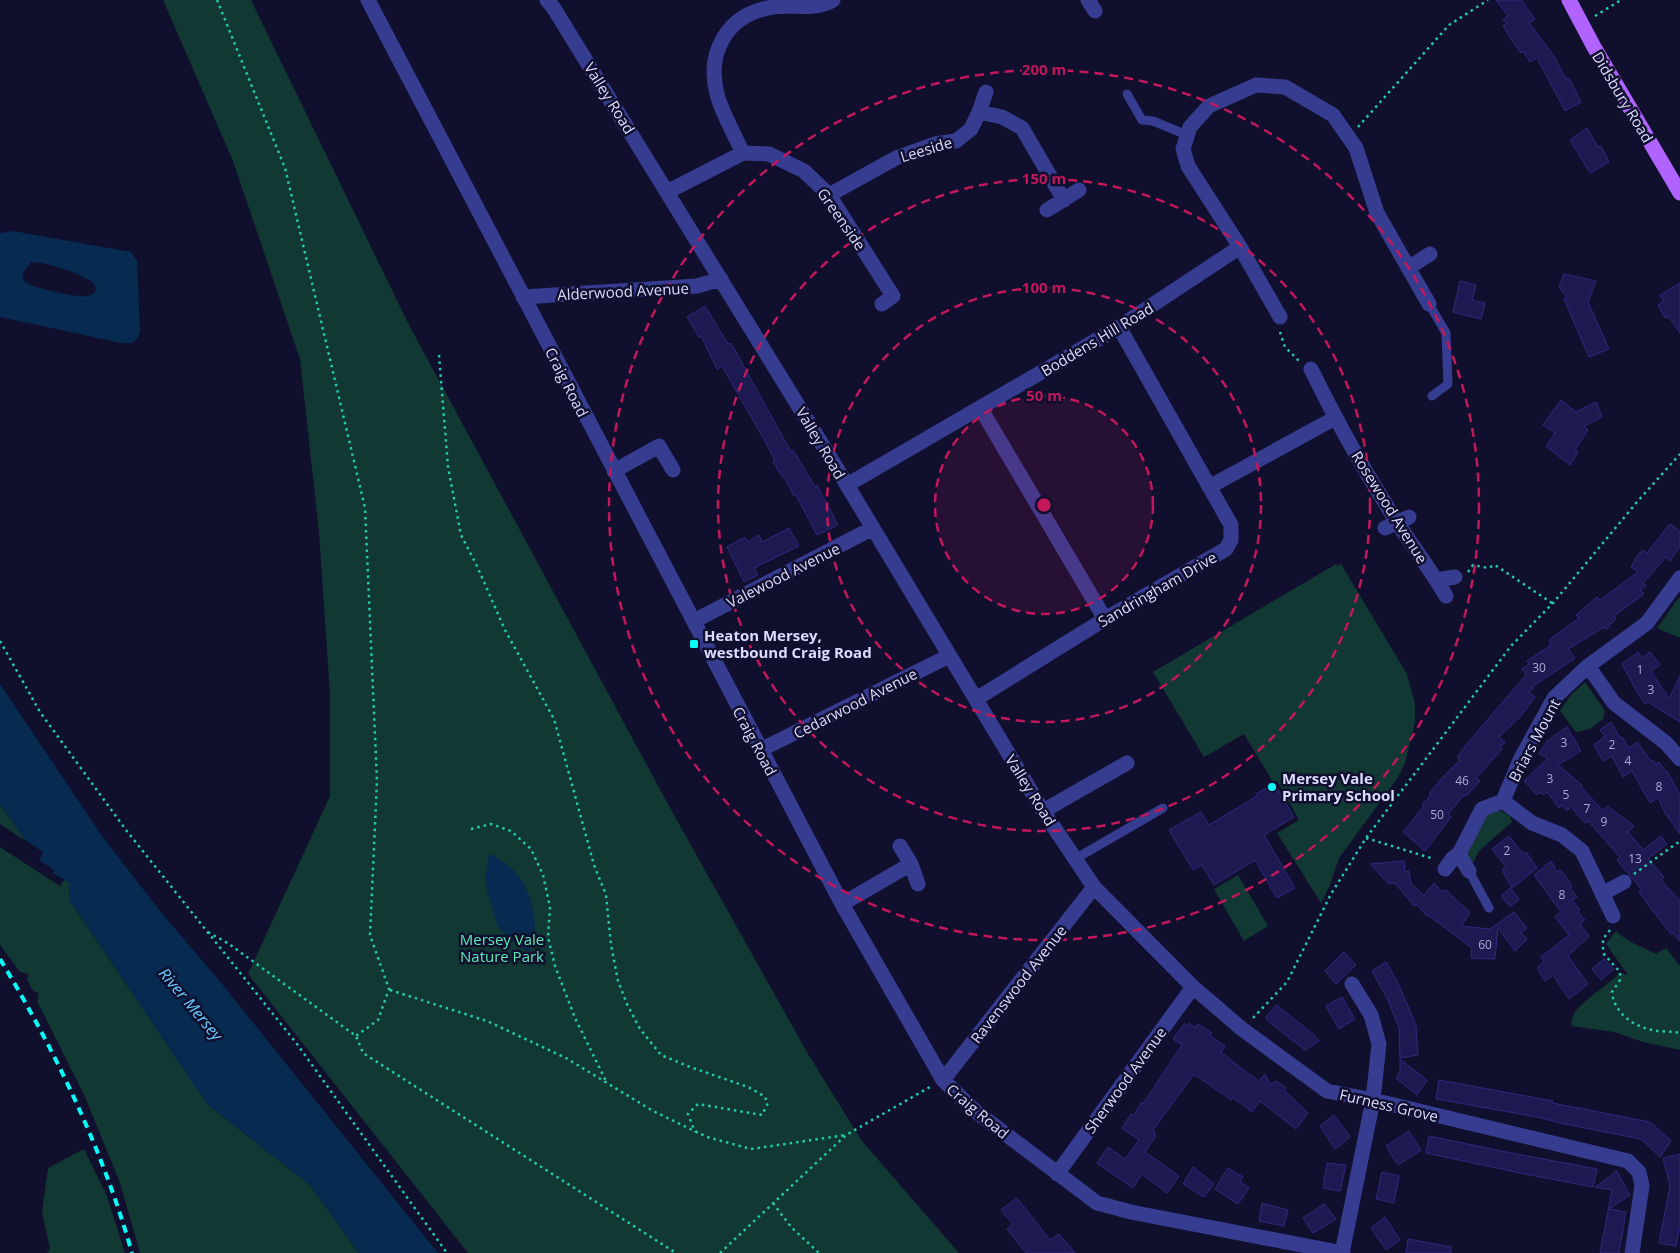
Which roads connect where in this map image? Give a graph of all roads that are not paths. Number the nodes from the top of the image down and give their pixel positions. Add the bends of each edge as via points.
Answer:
1 (368, 0) edge
2 (547, 0) edge
3 (833, 0) edge
4 (1569, 0) edge
5 (986, 92) dead end
6 (1127, 94) dead end
7 (980, 112) junction
8 (1187, 135) junction
9 (743, 153) junction
10 (1079, 190) dead end
11 (667, 192) junction
12 (1680, 193) edge
13 (829, 195) junction
14 (1064, 200) junction
15 (1047, 210) dead end
16 (1240, 248) junction
17 (1430, 254) dead end
18 (1408, 268) junction
19 (721, 279) junction
20 (523, 297) junction
21 (887, 300) dead end
22 (1429, 304) joint
23 (1279, 317) road end
24 (1119, 327) junction
25 (1312, 369) road end
26 (1432, 396) dead end
27 (981, 409) junction
28 (1335, 418) junction
29 (673, 470) dead end
30 (614, 471) junction
31 (847, 485) junction
32 (1209, 487) junction
33 (873, 528) junction
34 (1462, 574) road end
35 (1680, 578) edge
36 (1437, 580) junction
37 (1446, 596) dead end
38 (1105, 619) junction
39 (694, 622) junction
40 (949, 656) junction
41 (1588, 666) junction
42 (976, 699) junction
43 (760, 750) junction
44 (1680, 758) edge
45 (1126, 763) dead end
46 (1503, 801) junction
47 (1163, 808) dead end
48 (1043, 811) junction
49 (900, 846) dead end
50 (1075, 859) junction
51 (911, 864) junction
52 (1469, 871) joint
53 (1624, 882) road end
54 (918, 884) dead end
55 (1094, 888) junction
56 (1602, 894) junction
57 (842, 904) junction
58 (1489, 908) dead end
59 (1613, 916) road end
60 (1352, 984) dead end
61 (1193, 987) junction
62 (943, 1080) junction
63 (1373, 1100) junction
64 (1057, 1174) junction
65 (1342, 1253) edge
66 (1632, 1253) edge

1 - 20 street, Craig Road
2 - 11 street, Valley Road
3 - 9 street via 807,7 759,10 732,26 717,46 714,74 717,95
4 - 12 main road, Didsbury Road
5 - 7 street, Leeside
6 - 8 lane via 1142,120 1153,121
7 - 13 street, Leeside via 971,129 956,141 935,144 896,158
7 - 14 street via 1002,117 1022,128
8 - 16 street via 1183,149 1188,166
8 - 18 street via 1209,106 1256,85 1285,86 1333,115 1356,148 1377,213
9 - 11 street, Greenside
9 - 13 street, Greenside via 769,154 804,170
10 - 14 street
11 - 19 street, Valley Road
13 - 21 street, Greenside
14 - 15 street
16 - 23 street
16 - 24 street, Boddens Hill Road
17 - 18 street
18 - 22 street
19 - 20 street, Alderwood Avenue via 697,286
19 - 31 street, Valley Road
20 - 30 street, Craig Road
22 - 26 lane via 1446,333 1448,384
24 - 27 street, Boddens Hill Road
24 - 32 street, Sandringham Drive
25 - 28 street, Rosewood Avenue
27 - 31 street, Boddens Hill Road
27 - 38 street
28 - 32 street
28 - 36 street, Rosewood Avenue via 1397,523
29 - 30 street via 659,446
30 - 39 street, Craig Road
31 - 33 street, Valley Road
32 - 38 street, Sandringham Drive via 1231,525 1231,540 1226,549
33 - 39 street, Valewood Avenue
33 - 40 street, Valley Road
34 - 36 street
35 - 41 street, Briars Mount via 1647,623
36 - 37 street, Rosewood Avenue
38 - 42 street, Sandringham Drive
39 - 43 street, Craig Road
40 - 42 street, Valley Road
40 - 43 street, Cedarwood Avenue
41 - 44 street via 1614,703 1666,743
41 - 46 street, Briars Mount via 1554,698 1520,760
42 - 48 street, Valley Road
43 - 57 street, Craig Road
45 - 48 street
46 - 52 street via 1482,809 1451,862
46 - 56 street via 1532,823 1562,835 1582,852
47 - 50 lane
48 - 50 street, Valley Road
49 - 51 street
50 - 55 street, Valley Road
51 - 54 street
51 - 57 street
52 - 58 lane
53 - 56 street
55 - 61 street, Furness Grove
55 - 62 street, Ravenswood Avenue
56 - 59 street
57 - 62 street, Craig Road
60 - 63 street via 1371,1015 1379,1044
61 - 63 street, Furness Grove via 1242,1029 1327,1091
61 - 64 street, Sherwood Avenue
62 - 64 street, Craig Road via 975,1111
63 - 65 street
63 - 66 street, Furness Grove via 1628,1161 1639,1172 1642,1186
64 - 65 street, Craig Road via 1097,1203

